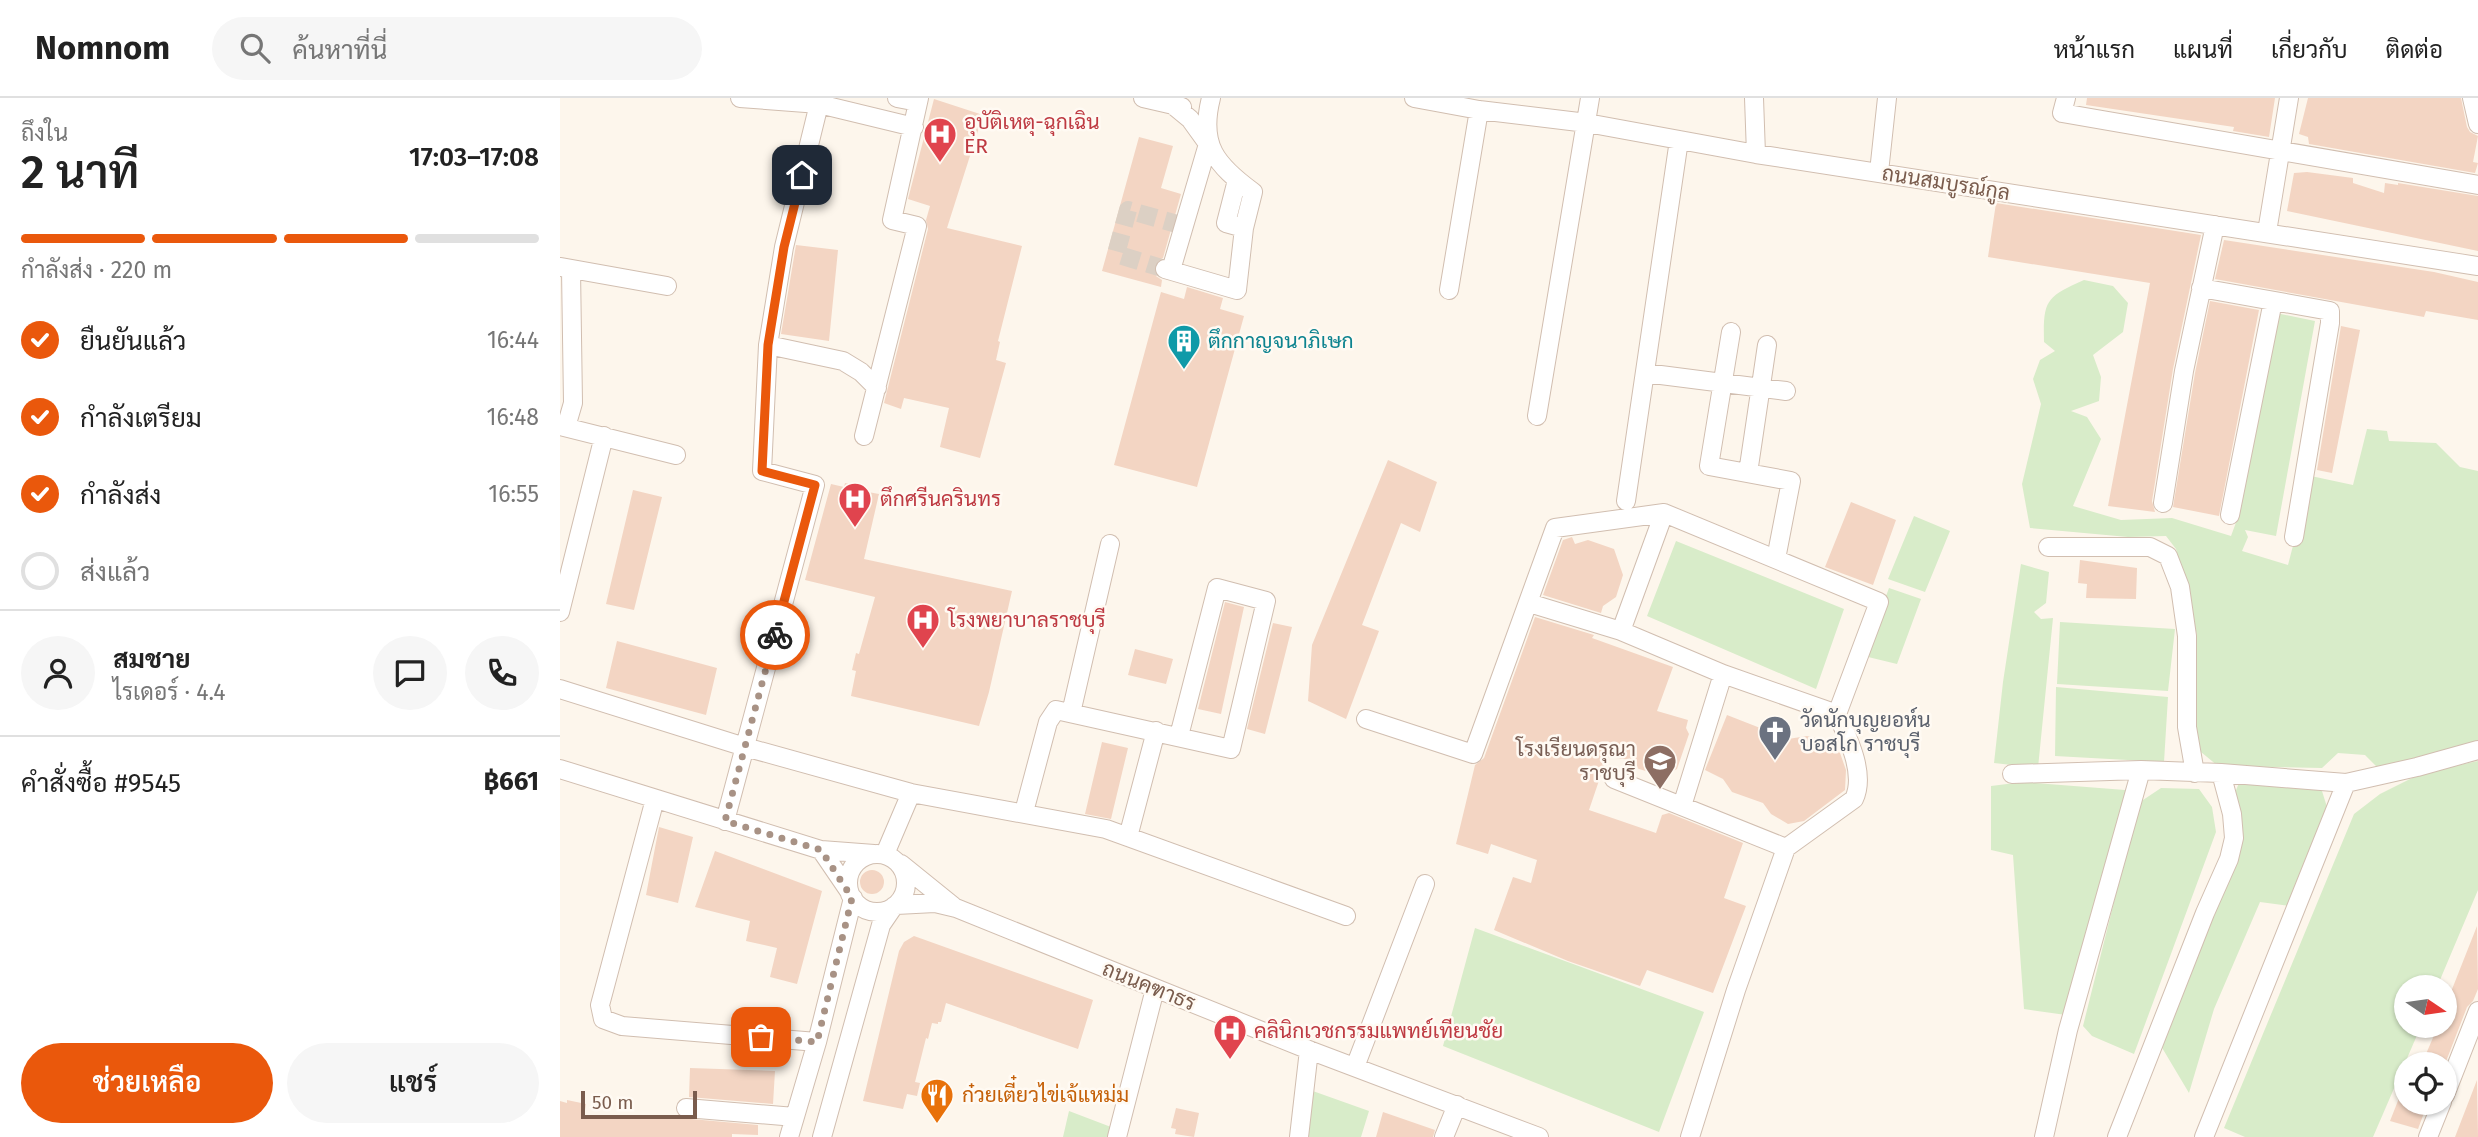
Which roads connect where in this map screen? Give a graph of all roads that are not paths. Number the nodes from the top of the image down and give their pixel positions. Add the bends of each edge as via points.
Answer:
1 (740, 98) edge
2 (897, 98) edge
3 (1143, 98) edge
4 (1414, 98) edge
5 (1590, 98) edge
6 (1754, 98) edge
7 (1887, 98) edge
8 (2066, 98) edge
9 (2289, 98) edge
10 (2472, 98) edge
11 (1210, 99) edge
12 (919, 100) edge
13 (819, 104) junction
14 (1172, 105) junction
15 (1479, 110) junction
16 (1587, 123) junction
17 (2478, 124) edge
18 (914, 127) junction
19 (1679, 140) junction
20 (1208, 144) junction
21 (2280, 149) junction
22 (1756, 154) junction
23 (1879, 172) junction
24 (2478, 184) edge
25 (2215, 225) junction
26 (2267, 232) junction
27 (2478, 267) edge
28 (565, 269) edge
29 (667, 286) dead end
30 (2201, 288) junction
31 (1449, 290) dead end
32 (2273, 301) junction
33 (1731, 332) dead end
34 (768, 345) junction
35 (1767, 345) dead end
36 (1645, 373) junction
37 (1723, 383) junction
38 (1761, 387) junction
39 (877, 388) junction
40 (1786, 391) dead end
41 (1537, 416) dead end
42 (563, 426) edge
43 (604, 436) junction
44 (864, 436) dead end
45 (676, 455) dead end
46 (1748, 473) junction
47 (1626, 501) dead end
48 (2163, 503) dead end
49 (1664, 513) junction
50 (2230, 515) dead end
51 (2294, 537) dead end
52 (1110, 544) dead end
53 (2048, 547) dead end
54 (1776, 559) junction
55 (1529, 603) junction
56 (560, 612) edge
57 (1621, 631) junction
58 (1723, 674) junction
59 (560, 690) edge
60 (1071, 713) junction
61 (1837, 714) junction
62 (1366, 719) dead end
63 (1156, 731) junction
64 (1180, 736) junction
65 (745, 747) junction
66 (2478, 750) edge
67 (560, 769) edge
68 (2141, 770) junction
69 (2196, 773) junction
70 (2221, 773) junction
71 (2012, 774) dead end
72 (1614, 779) dead end
73 (2346, 783) junction
74 (911, 793) junction
75 (655, 799) junction
76 (1682, 806) junction
77 (1024, 812) junction
78 (725, 821) junction
79 (1128, 837) junction
80 (1786, 848) junction
81 (821, 850) junction
82 (885, 856) junction
83 (1426, 884) dead end
84 (851, 896) junction
85 (895, 906) junction
86 (956, 908) junction
87 (1346, 916) dead end
88 (1155, 989) junction
89 (2478, 1011) edge
90 (817, 1042) junction
91 (1309, 1050) junction
92 (2457, 1064) edge
93 (1355, 1067) junction
94 (1457, 1105) junction
95 (686, 1108) dead end
96 (2437, 1115) edge
97 (795, 1117) junction
98 (789, 1137) edge
99 (822, 1137) edge
100 (1117, 1137) edge
101 (1299, 1137) edge
102 (1444, 1137) edge
103 (1539, 1137) edge
104 (1690, 1137) edge
105 (2044, 1137) edge
106 (2117, 1137) edge
107 (2204, 1137) edge
108 (2428, 1137) edge

1 - 13 street
2 - 12 street
3 - 14 street
4 - 15 street, ถนนสมบูรณ์กูล
5 - 16 street
6 - 22 street
7 - 23 street
8 - 21 street via 2062,113
9 - 21 street
10 - 17 street
11 - 14 street via 1198,108
11 - 20 street
12 - 18 street
13 - 18 street
13 - 34 street via 784,247
14 - 20 street via 1190,119
15 - 16 street, ถนนสมบูรณ์กูล
15 - 31 street
16 - 19 street, ถนนสมบูรณ์กูล
16 - 41 street
18 - 39 street via 892,220 917,226
19 - 22 street, ถนนสมบูรณ์กูล
19 - 36 street
20 - 20 street via 1168,270 1237,290 1253,191 1237,180
21 - 24 street
21 - 26 street
22 - 23 street, ถนนสมบูรณ์กูล
23 - 25 street, ถนนสมบูรณ์กูล
25 - 26 street, ถนนสมบูรณ์กูล
25 - 30 street
26 - 27 street, ถนนสมบูรณ์กูล
28 - 29 street
28 - 42 street via 573,403
30 - 32 street
30 - 48 street
32 - 50 street
32 - 51 street via 2330,310
33 - 37 street
34 - 39 street via 843,361
34 - 65 street via 762,471 815,485
35 - 38 street
36 - 37 street
36 - 47 street
37 - 38 street
37 - 46 street via 1709,466
38 - 40 street
38 - 46 street
39 - 44 street
42 - 43 street
43 - 45 street
43 - 56 street
46 - 54 street via 1791,481
49 - 54 street
49 - 55 street via 1555,528
49 - 57 street
52 - 60 street
53 - 69 street via 2150,547 2168,556 2180,587 2187,636 2187,727
54 - 61 street via 1879,602
55 - 57 street
55 - 62 street via 1473,754
57 - 58 street
58 - 61 street
58 - 76 street
59 - 65 street
60 - 63 street
60 - 77 street via 1056,710 1048,722
61 - 80 street via 1860,779 1858,790 1854,799
63 - 64 street
63 - 79 street
64 - 64 street via 1217,588 1266,601 1231,748
65 - 74 street
65 - 78 street
66 - 73 street
67 - 75 street
68 - 69 street
68 - 71 street
68 - 105 street via 2068,1030
69 - 70 street
70 - 73 street
70 - 106 street via 2232,814 2230,859
72 - 76 street
73 - 107 street
74 - 77 street
74 - 82 street
75 - 78 street
75 - 90 street via 600,1005 603,1018 622,1026
76 - 80 street
77 - 79 street
78 - 81 street
79 - 87 street
80 - 104 street
81 - 82 street
81 - 84 street
82 - 84 street via 858,860 848,884
82 - 85 street via 904,871 903,895
82 - 86 street, ถนนคฑาธร
83 - 93 street
84 - 85 street via 871,911
84 - 90 street
85 - 86 street, ถนนคฑาธร via 935,903
85 - 99 street via 881,925
86 - 88 street, ถนนคฑาธร
88 - 91 street, ถนนคฑาธร
88 - 100 street
89 - 92 street
90 - 97 street
91 - 93 street, ถนนคฑาธร
91 - 101 street
93 - 94 street, ถนนคฑาธร
94 - 102 street
94 - 103 street, ถนนคฑาธร
95 - 97 street
96 - 108 street
97 - 98 street

